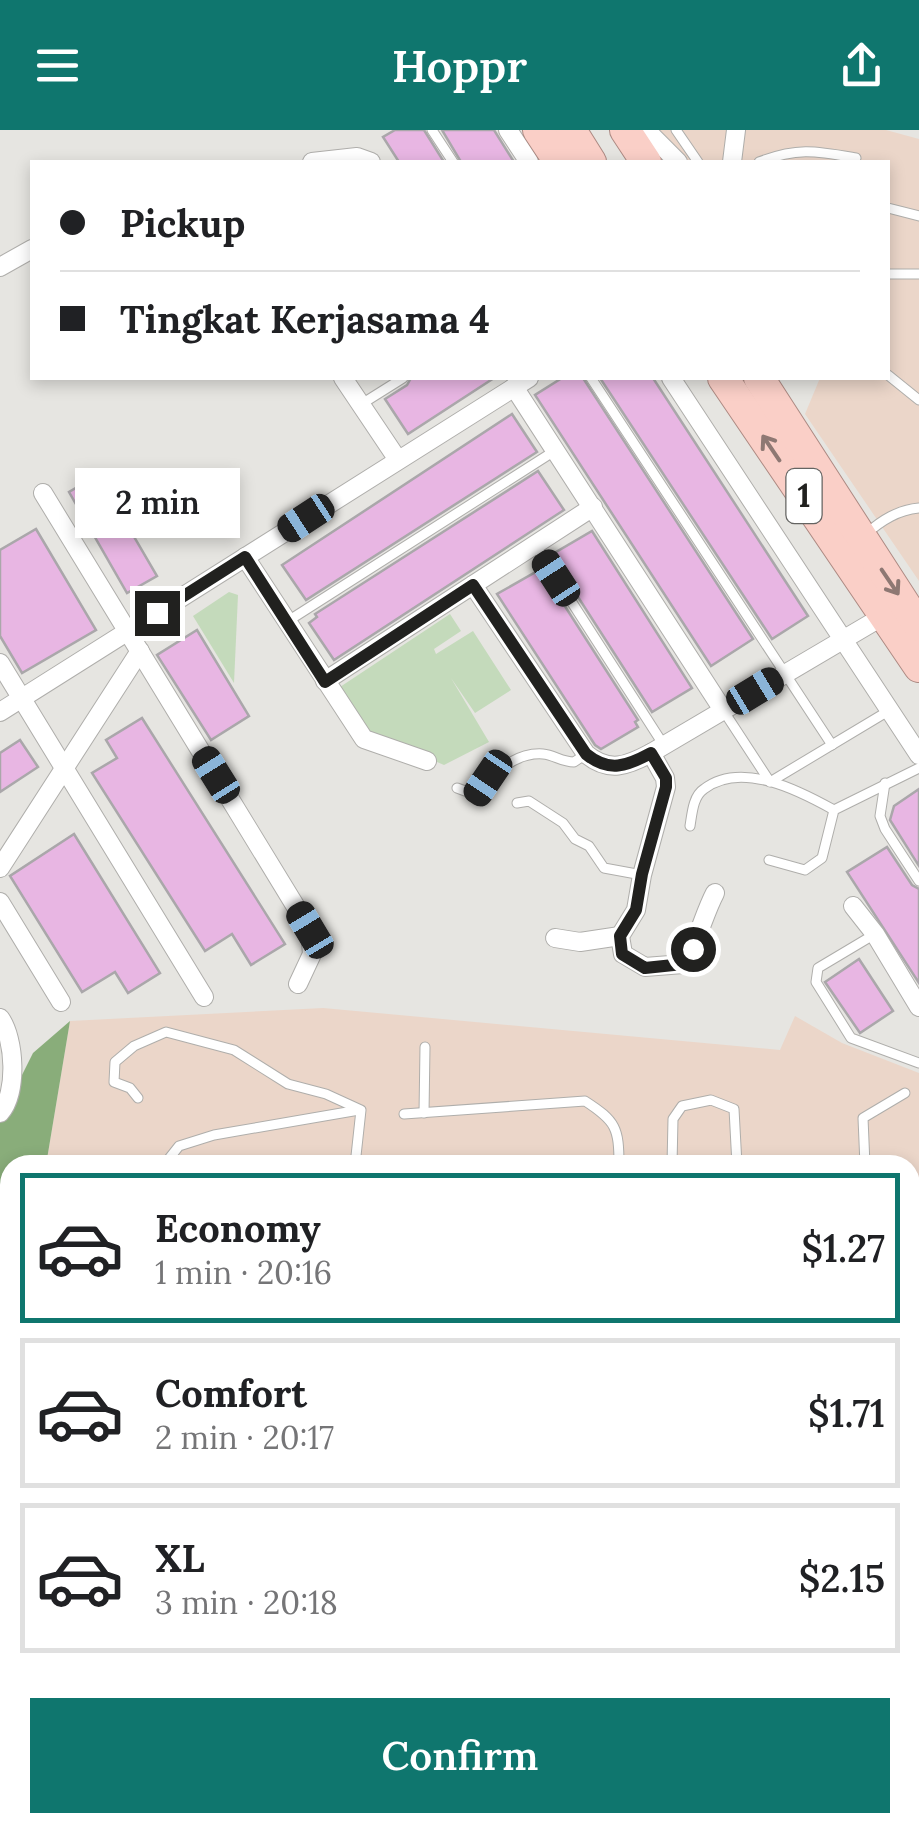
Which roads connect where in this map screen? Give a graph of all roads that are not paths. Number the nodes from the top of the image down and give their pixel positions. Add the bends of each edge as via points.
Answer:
1 (432, 130) edge
2 (508, 130) edge
3 (538, 130) edge
4 (571, 130) edge
5 (605, 130) edge
6 (625, 130) edge
7 (646, 130) edge
8 (676, 130) edge
9 (736, 130) edge
10 (856, 158) dead end
11 (330, 160) edge
12 (366, 160) edge
13 (452, 160) edge
14 (528, 160) edge
15 (559, 160) edge
16 (590, 160) edge
17 (625, 160) edge
18 (645, 160) edge
19 (676, 160) edge
20 (697, 160) edge
21 (732, 160) edge
22 (764, 160) edge
23 (890, 209) edge
24 (919, 216) edge
25 (30, 251) edge
26 (0, 267) edge
27 (890, 274) edge
28 (919, 274) edge
29 (890, 378) edge
30 (343, 380) edge
31 (400, 380) edge
32 (592, 380) edge
33 (671, 380) edge
34 (724, 380) edge
35 (765, 380) edge
36 (522, 382) edge
37 (919, 400) edge
38 (360, 405) junction
39 (556, 450) junction
40 (398, 460) junction
41 (43, 493) dead end
42 (593, 506) junction
43 (919, 508) edge
44 (860, 539) junction
45 (535, 545) junction
46 (245, 557) junction
47 (473, 585) junction
48 (884, 615) junction
49 (286, 622) junction
50 (919, 626) edge
51 (128, 631) junction
52 (843, 640) junction
53 (140, 651) junction
54 (0, 663) edge
55 (919, 668) edge
56 (787, 672) junction
57 (325, 682) junction
58 (22, 698) junction
59 (724, 710) junction
60 (890, 710) junction
61 (0, 712) edge
62 (832, 745) junction
63 (658, 749) junction
64 (919, 755) edge
65 (593, 759) junction
66 (426, 762) dead end
67 (919, 768) edge
68 (65, 769) junction
69 (885, 783) junction
70 (458, 788) dead end
71 (518, 803) dead end
72 (834, 810) junction
73 (690, 826) dead end
74 (769, 860) dead end
75 (0, 868) edge
76 (642, 874) junction
77 (919, 881) edge
78 (715, 893) dead end
79 (0, 902) edge
80 (853, 906) dead end
81 (875, 934) junction
82 (620, 936) junction
83 (555, 938) dead end
84 (298, 984) dead end
85 (204, 997) dead end
86 (62, 1002) dead end
87 (919, 1007) edge
88 (0, 1018) edge
89 (425, 1047) dead end
90 (919, 1063) edge
91 (904, 1092) dead end
92 (138, 1098) dead end
93 (361, 1110) junction
94 (0, 1113) edge
95 (424, 1113) junction
96 (404, 1114) dead end
97 (172, 1155) edge
98 (356, 1155) edge
99 (618, 1155) edge
100 (672, 1155) edge
101 (736, 1155) edge
102 (864, 1155) edge

1 - 13 lane
2 - 14 street
3 - 15 highway
4 - 16 highway
5 - 17 highway
6 - 18 highway
7 - 19 street
8 - 20 lane
9 - 21 street
10 - 22 lane via 806,149
11 - 12 street
23 - 24 lane
25 - 26 street
27 - 28 lane
29 - 37 lane
30 - 38 street
31 - 38 lane
32 - 56 lane
33 - 52 street
48 -> 34 highway, 1
35 - 44 highway, 1
36 - 39 street
36 - 40 street
38 - 40 street
39 - 42 street
39 - 49 lane
40 - 46 street
41 - 51 street
42 - 45 street
42 - 59 street
43 - 44 lane via 880,521
44 -> 50 highway, 1
45 - 47 street
45 - 63 lane
46 - 49 street
46 - 51 street
47 - 57 street
47 - 65 street
48 - 52 street
48 - 55 highway, 1
49 - 57 street
51 - 53 street
51 - 58 street
52 - 56 street
52 - 60 street
53 - 68 street
53 - 84 street via 310,930 312,954
54 - 58 street
56 - 59 street
56 - 62 lane
57 - 66 street via 364,738
58 - 61 street
58 - 68 street
59 - 62 lane via 770,782
59 - 63 street
60 - 62 lane
60 - 64 street
63 - 65 street via 624,766
63 - 76 street via 666,787
65 - 70 lane via 530,756 488,778 476,795
67 - 69 lane
68 - 75 street
68 - 85 street
69 - 72 lane
69 - 77 lane via 880,816
71 - 76 lane via 529,800 563,823 604,868
72 - 73 lane via 797,790 734,777 702,789
72 - 74 lane via 822,858 805,870
76 - 82 street via 636,910
78 - 82 street via 683,964 645,968 622,954
79 - 86 street
80 - 81 street
81 - 87 street
81 - 90 lane via 818,968 816,982 851,1038
82 - 83 street
88 - 94 street via 7,1028 12,1094
89 - 95 lane
91 - 102 lane via 862,1118
92 - 93 lane via 114,1082 115,1062 166,1032 234,1050 288,1084
93 - 97 lane via 214,1135 179,1146
93 - 98 lane
95 - 96 lane
95 - 99 lane via 585,1101 609,1117 619,1136
100 - 101 lane via 673,1119 682,1106 711,1100 734,1109

